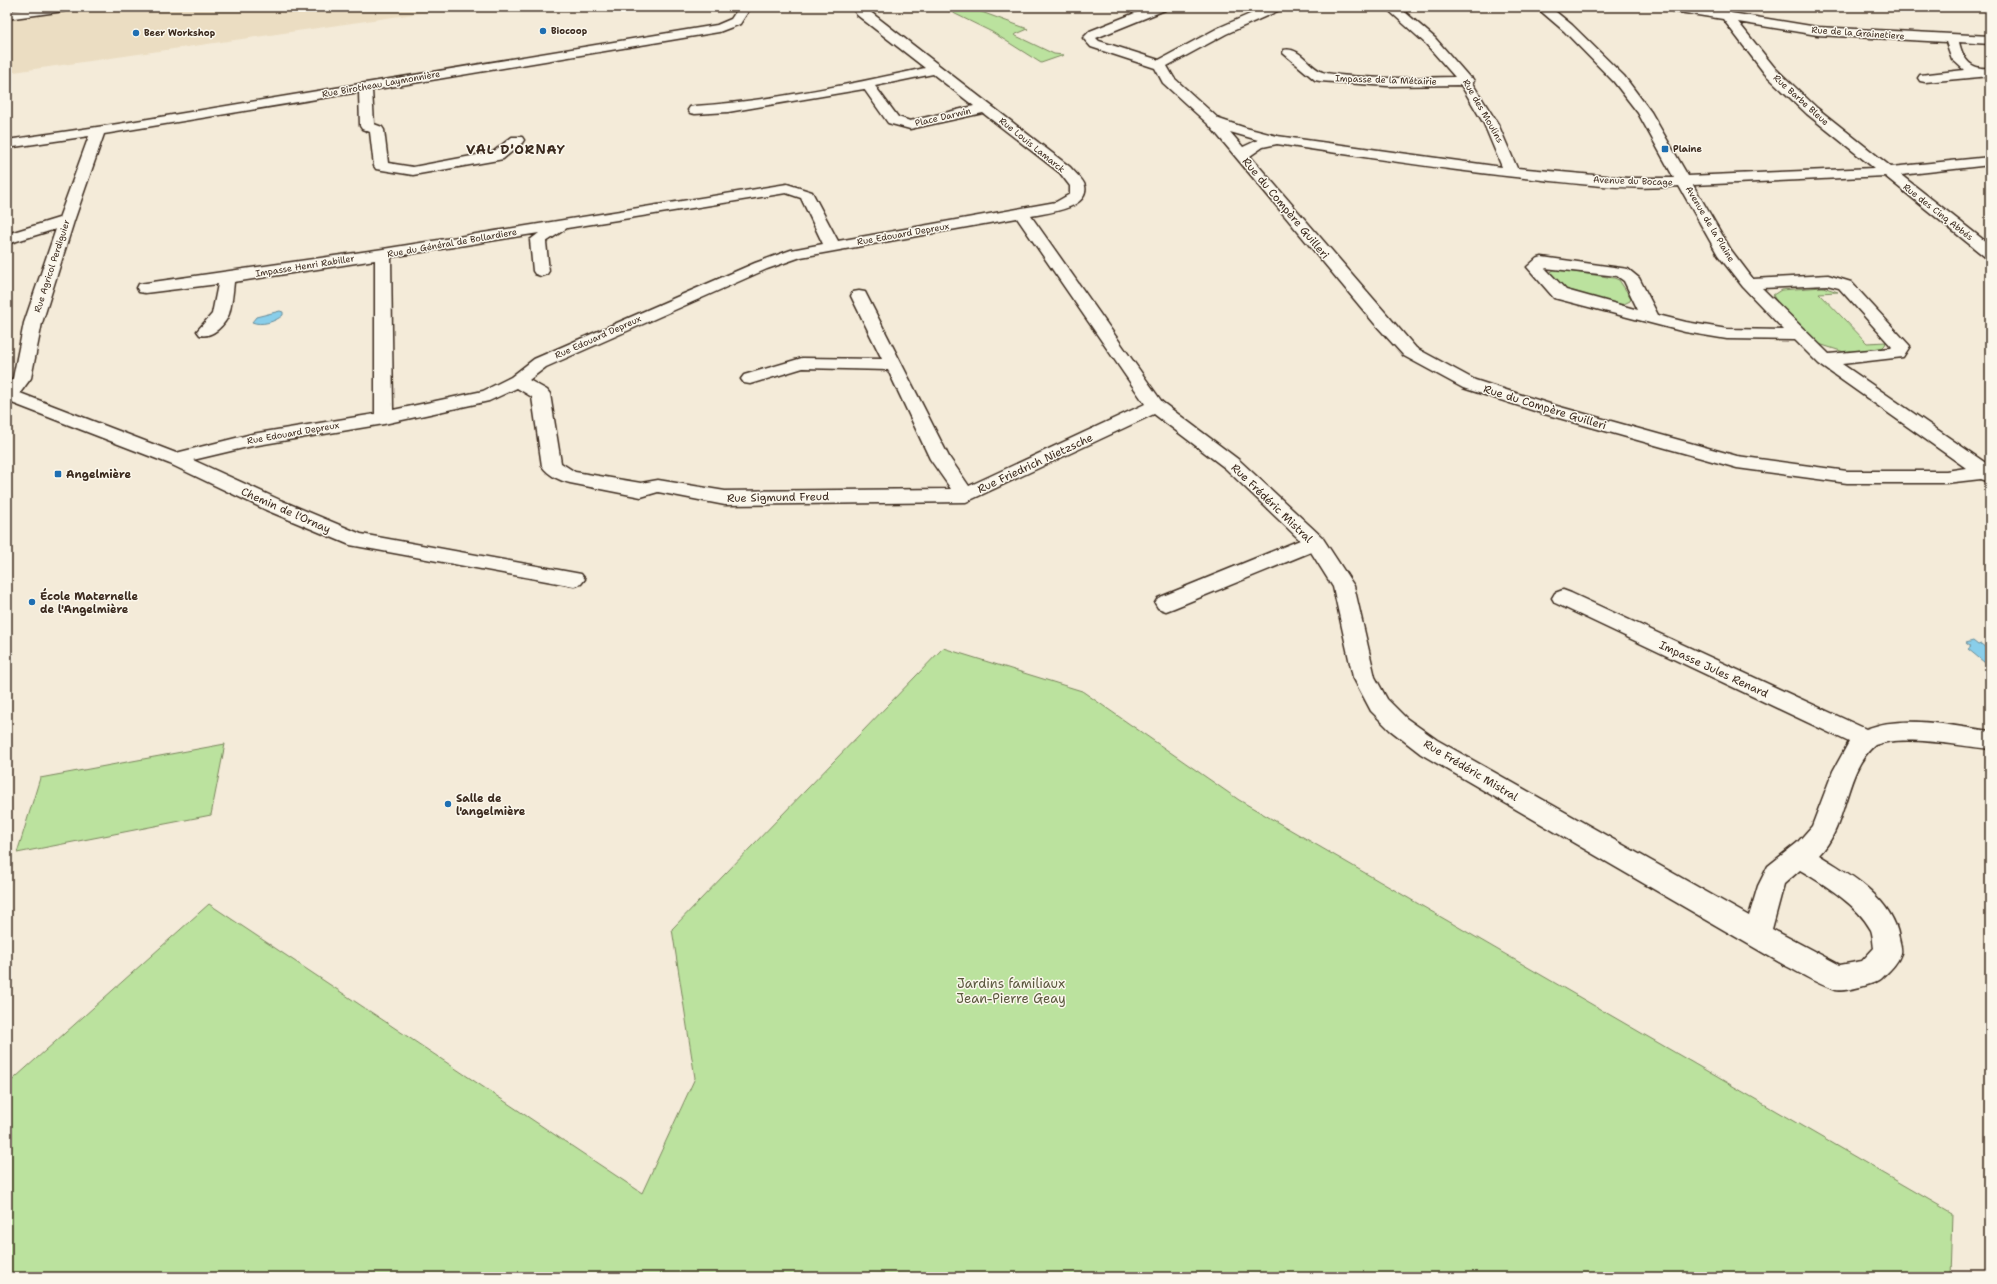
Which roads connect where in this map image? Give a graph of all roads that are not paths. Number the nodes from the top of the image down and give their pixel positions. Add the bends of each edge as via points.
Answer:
1 (62, 7) edge
2 (68, 7) edge
3 (745, 7) edge
4 (858, 7) edge
5 (1161, 7) edge
6 (1276, 7) edge
7 (1391, 7) edge
8 (1542, 7) edge
9 (1672, 7) edge
10 (1724, 12) edge
11 (7, 15) edge
12 (1952, 39) junction
13 (1990, 40) edge
14 (1289, 53) dead end
15 (1160, 64) junction
16 (934, 70) junction
17 (1976, 72) junction
18 (1990, 72) edge
19 (1925, 78) dead end
20 (1467, 81) junction
21 (867, 84) junction
22 (365, 87) junction
23 (986, 108) junction
24 (695, 110) dead end
25 (1214, 122) junction
26 (98, 131) junction
27 (517, 140) dead end
28 (1278, 140) junction
29 (7, 144) edge
30 (1242, 157) junction
31 (1990, 161) edge
32 (1511, 172) junction
33 (1886, 172) junction
34 (1684, 181) junction
35 (1021, 213) junction
36 (66, 221) junction
37 (562, 224) junction
38 (7, 239) edge
39 (833, 247) junction
40 (1990, 253) edge
41 (383, 254) junction
42 (541, 271) dead end
43 (227, 278) junction
44 (1749, 284) junction
45 (145, 288) dead end
46 (859, 296) dead end
47 (1651, 318) junction
48 (206, 331) dead end
49 (1797, 335) junction
50 (1825, 360) junction
51 (894, 365) junction
52 (750, 379) dead end
53 (517, 381) junction
54 (8, 398) edge
55 (1156, 406) junction
56 (384, 418) junction
57 (177, 460) junction
58 (1988, 473) edge
59 (966, 495) junction
60 (1314, 542) junction
61 (574, 579) dead end
62 (1563, 598) dead end
63 (1166, 603) dead end
64 (1866, 739) junction
65 (1990, 740) edge
66 (1800, 857) junction
67 (1758, 935) junction

1 - 2 street
1 - 11 street
3 - 22 street, Rue Birotheau Laymonnière via 741,17 732,24 719,28
4 - 16 street, Rue Louis Lamarck
5 - 15 street via 1089,38 1095,44
6 - 15 street via 1222,31
7 - 20 street, Rue des Moulins via 1445,55
8 - 34 street, Avenue de la Plaine via 1568,28 1619,79 1644,112
9 - 10 street, Rue de la Grainetiere
10 - 12 street, Rue de la Grainetiere via 1825,32
10 - 33 street, Rue Barbe Bleue via 1770,71 1812,111
12 - 13 street, Rue de la Grainetiere
12 - 17 street via 1957,59
14 - 20 street, Impasse de la Métairie via 1320,77 1387,82
15 - 25 street, Avenue du Bocage via 1168,80
16 - 21 street
16 - 23 street, Rue Louis Lamarck
17 - 18 street
17 - 19 street
20 - 32 street, Rue des Moulins via 1502,144
21 - 23 street, Place Darwin via 893,120 910,125
21 - 24 street via 728,108
22 - 26 street, Rue Birotheau Laymonnière
22 - 27 street via 367,126 377,130 381,166 413,171 498,156
23 - 35 street, Rue Louis Lamarck via 1065,170 1078,186 1077,196 1061,206
25 - 28 street, Avenue du Bocage
25 - 30 street, Rue du Compère Guilleri
26 - 29 street, Rue Birotheau Laymonnière
26 - 36 street, Rue Agricol Perdiguier
28 - 30 street, Avenue du Bocage via 1260,142 1248,149
28 - 32 street, Avenue du Bocage
30 - 58 street, Rue du Compère Guilleri via 1410,352 1469,384 1547,409 1737,462 1847,477 1946,477
31 - 33 street, Avenue du Bocage
32 - 34 street, Avenue du Bocage via 1627,182
33 - 34 street, Avenue du Bocage
33 - 40 street, Rue des Cinq Abbés
34 - 44 street, Avenue de la Plaine via 1724,252
35 - 39 street, Rue Edouard Depreux
35 - 55 street
36 - 38 street
36 - 54 street, Rue Agricol Perdiguier via 33,323 22,378
37 - 39 street, Rue du Général de Bollardiere via 787,188 807,195
37 - 41 street, Rue du Général de Bollardiere
37 - 42 street, Rue du Général de Bollardiere via 538,240
39 - 53 street, Rue Edouard Depreux via 797,253 761,266 540,363
41 - 43 street, Impasse Henri Rabiller
41 - 56 street, Rue du Général de Bollardiere
43 - 45 street, Impasse Henri Rabiller
43 - 48 street via 220,315
44 - 49 street, Avenue de la Plaine
44 - 50 street via 1828,280 1845,285 1901,346 1897,353
46 - 51 street, Rue Friedrich Nietzsche
47 - 47 street via 1560,294 1534,267 1542,262 1622,272 1631,278
47 - 49 street via 1727,334
49 - 50 street, Avenue de la Plaine
50 - 58 street, Avenue de la Plaine
51 - 52 street via 802,363
51 - 59 street, Rue Friedrich Nietzsche via 940,459
53 - 56 street, Rue Edouard Depreux via 489,395
53 - 59 street, Rue Sigmund Freud via 541,394 552,466 570,477 641,490 658,486 725,498
54 - 57 street, Chemin de l'Ornay
55 - 59 street, Rue Friedrich Nietzsche
55 - 60 street, Rue Frédéric Mistral via 1232,464
56 - 57 street, Rue Edouard Depreux via 252,440 187,455
57 - 61 street, Chemin de l'Ornay via 273,506 357,540
60 - 63 street
60 - 67 street, Rue Frédéric Mistral via 1343,586 1364,677 1378,705 1398,724 1428,747
62 - 64 street, Impasse Jules Renard
64 - 65 street via 1884,732
64 - 66 street via 1846,770 1820,834
66 - 67 street via 1776,876 1764,908
66 - 67 street via 1829,874 1866,905 1883,926 1888,952 1870,972 1838,978

